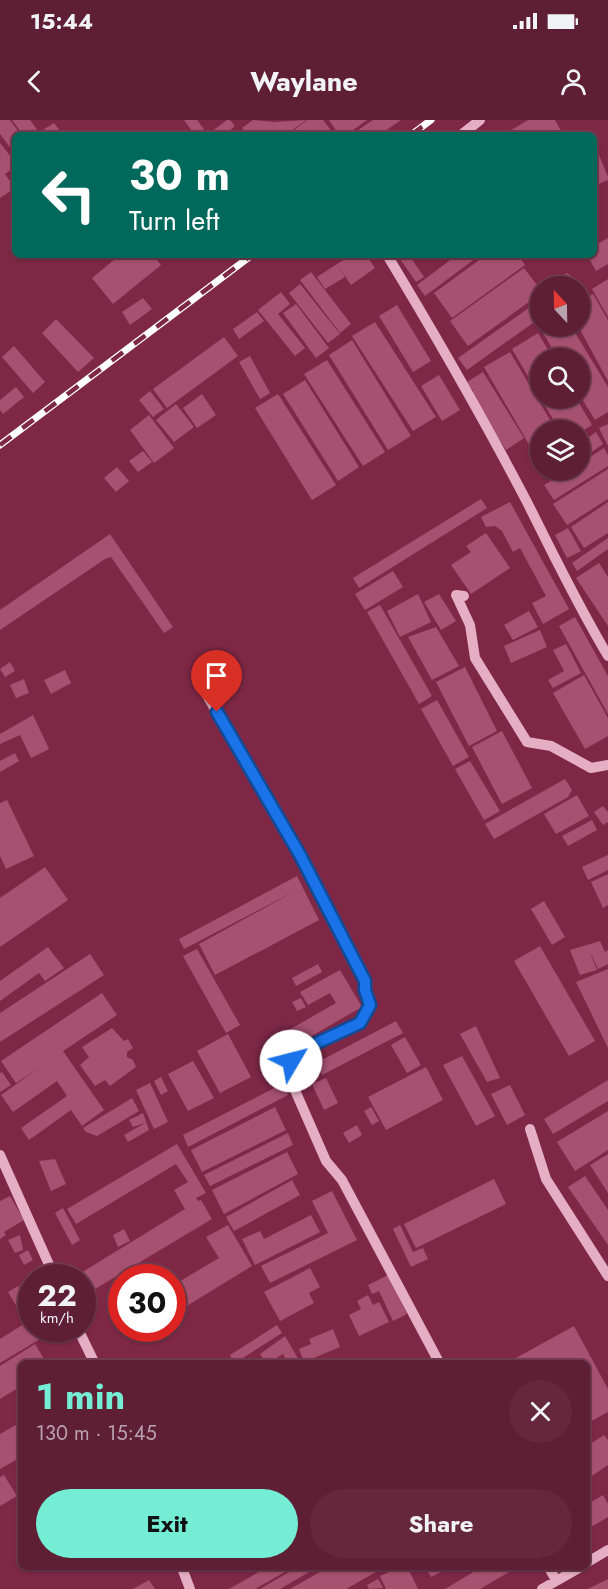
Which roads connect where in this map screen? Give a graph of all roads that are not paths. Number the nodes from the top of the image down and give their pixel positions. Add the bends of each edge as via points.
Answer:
1 (480, 120) edge
2 (465, 132) edge
3 (389, 258) edge
4 (464, 597) dead end
5 (608, 656) edge
6 (205, 692) dead end
7 (608, 765) edge
8 (530, 1129) dead end
9 (0, 1155) edge
10 (49, 1264) edge
11 (608, 1276) edge
12 (84, 1342) edge
13 (93, 1360) edge
14 (438, 1360) edge
15 (607, 1552) edge
16 (590, 1561) edge
17 (183, 1570) edge
18 (550, 1570) edge
19 (575, 1570) edge
20 (556, 1581) junction
21 (190, 1589) edge
22 (542, 1589) edge

1 - 2 street
3 - 5 street via 440,342
4 - 7 street via 456,595 470,625 476,658 527,742 551,746 591,768
6 - 14 street via 300,855 365,981 370,1005 360,1023 291,1055 291,1061 280,1052 280,1056 326,1161 342,1180
8 - 11 street via 546,1179
9 - 10 street
12 - 13 street
15 - 16 street
17 - 21 street
18 - 20 street
19 - 20 street
20 - 22 street

